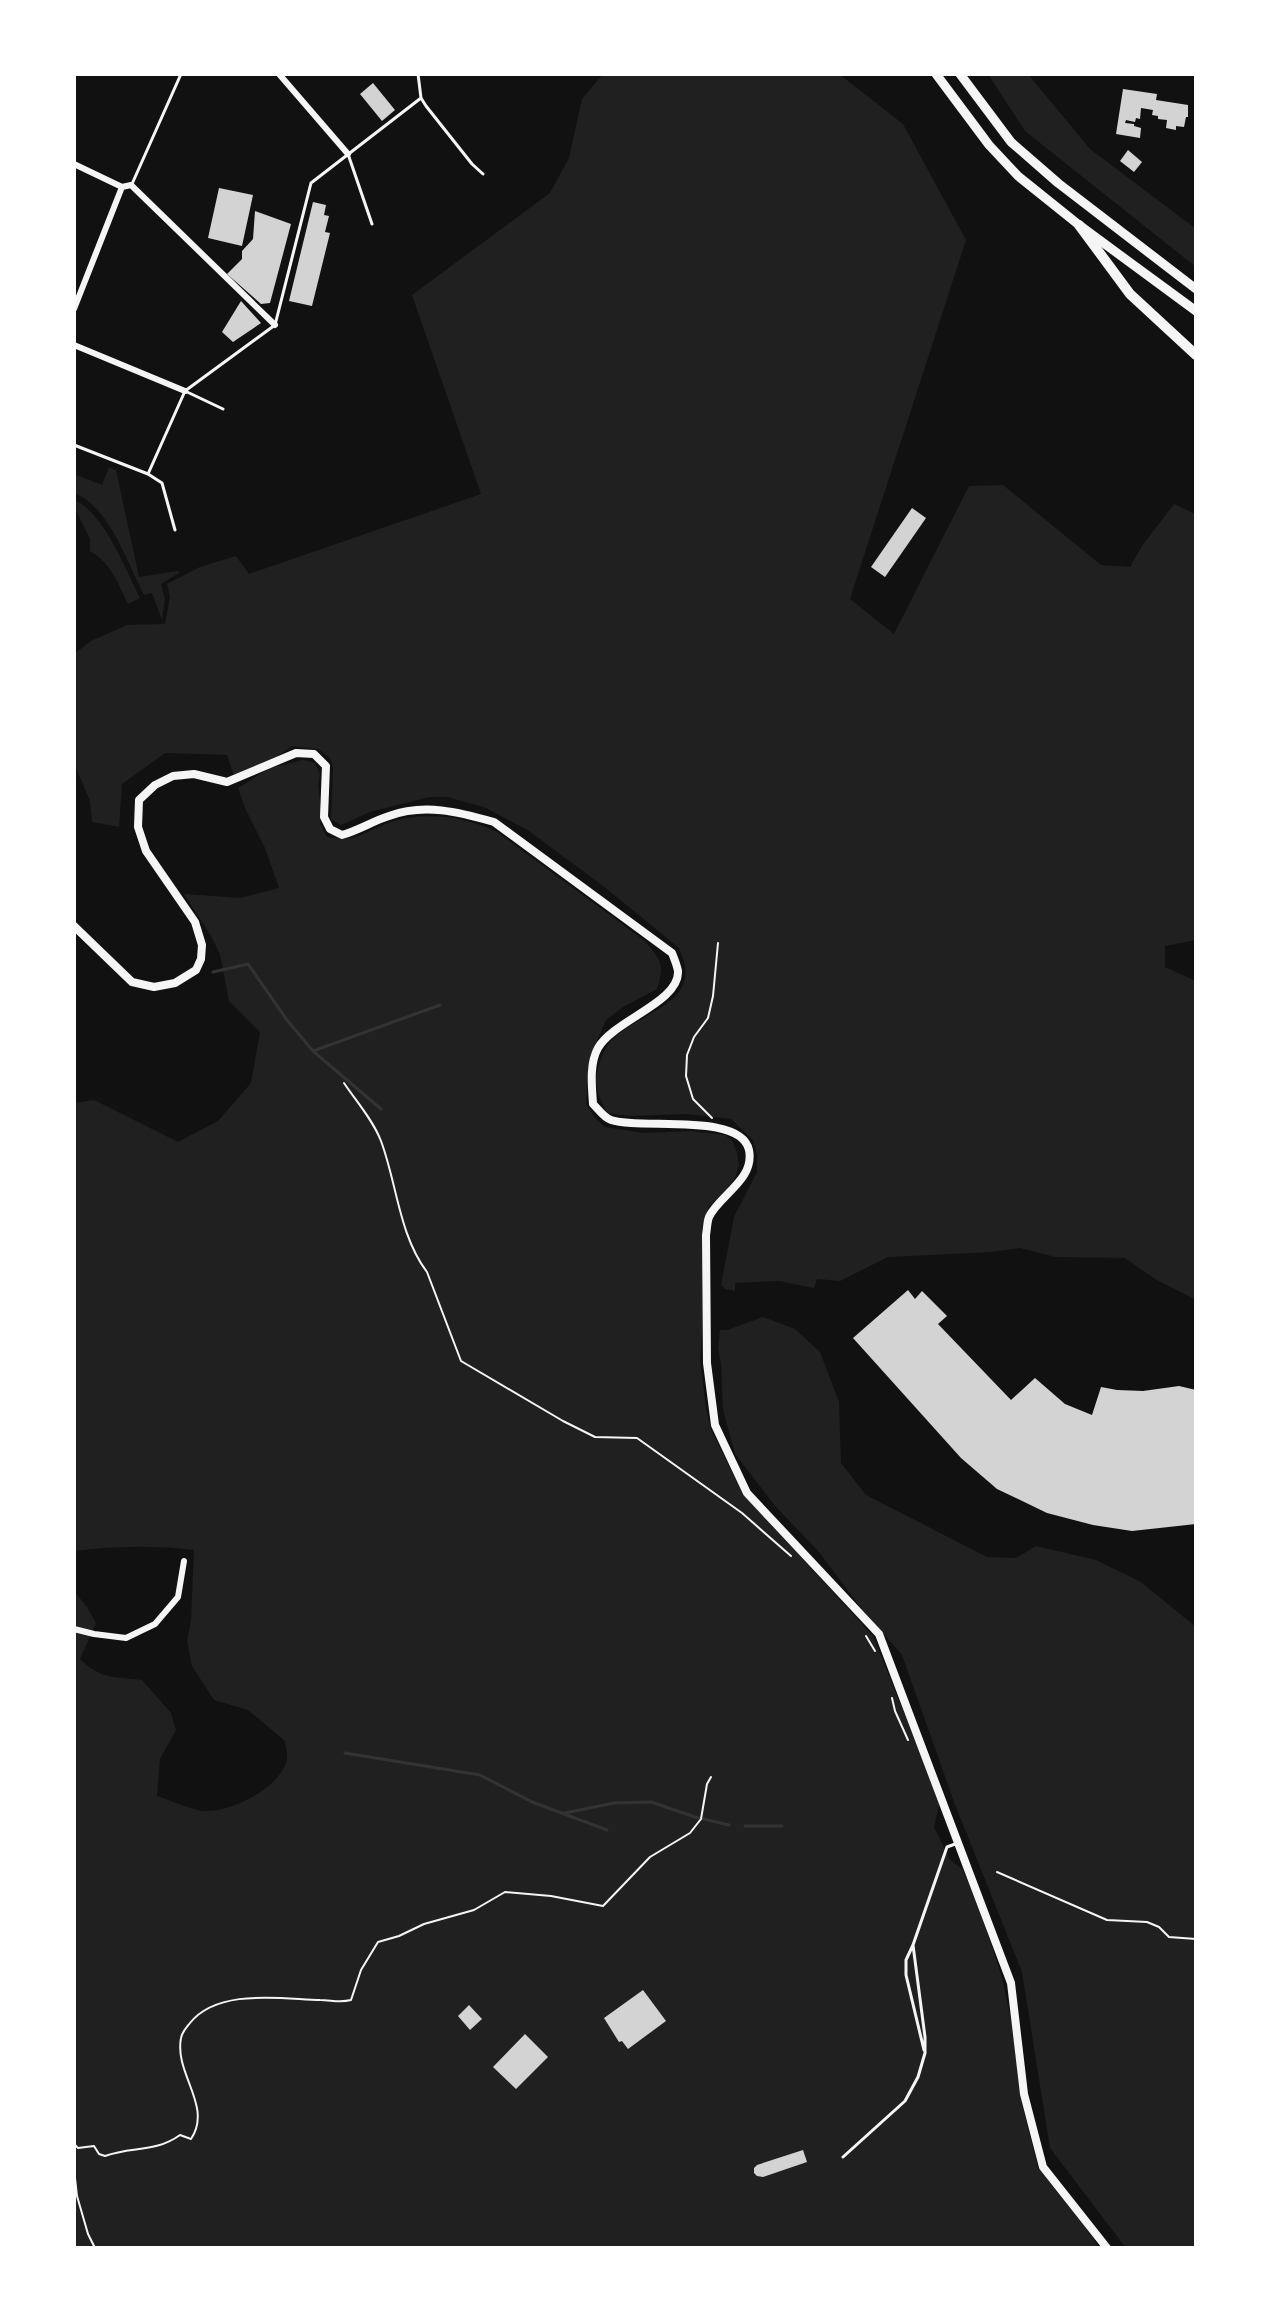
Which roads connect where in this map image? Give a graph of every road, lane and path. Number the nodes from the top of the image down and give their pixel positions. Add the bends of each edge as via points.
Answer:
1 (181, 74) edge
2 (279, 74) edge
3 (418, 74) edge
4 (936, 74) edge
5 (960, 74) edge
6 (421, 98) junction
7 (348, 154) junction
8 (74, 164) edge
9 (483, 174) dead end
10 (131, 185) junction
11 (122, 187) junction
12 (372, 224) dead end
13 (1079, 225) junction
14 (1196, 289) edge
15 (74, 309) edge
16 (1196, 311) edge
17 (275, 325) junction
18 (74, 345) edge
19 (1196, 355) edge
20 (185, 391) junction
21 (223, 409) dead end
22 (74, 445) edge
23 (148, 474) junction
24 (175, 530) dead end
25 (74, 926) edge
26 (718, 943) dead end
27 (344, 1083) dead end
28 (721, 1128) junction
29 (795, 1558) dead end
30 (184, 1561) dead end
31 (74, 1629) edge
32 (863, 1630) dead end
33 (878, 1657) dead end
34 (892, 1698) dead end
35 (907, 1739) dead end
36 (711, 1777) dead end
37 (959, 1843) junction
38 (997, 1872) dead end
39 (1196, 1939) edge
40 (913, 1945) junction
41 (925, 2053) junction
42 (74, 2144) edge
43 (843, 2157) dead end
44 (74, 2169) edge
45 (95, 2248) edge
46 (1107, 2248) edge

1 - 10 lane
2 - 7 street
3 - 6 lane
4 - 13 main road via 1003,162
5 - 14 main road via 1011,142
6 - 7 lane
6 - 9 lane
7 - 12 lane
7 - 17 lane via 311,183
8 - 11 street
10 - 11 street
10 - 17 street
11 - 15 street
13 - 16 main road
13 - 19 highway via 1130,294
17 - 20 lane
18 - 20 street
20 - 21 lane
20 - 23 lane
22 - 23 lane
23 - 24 lane via 162,483
25 - 28 street via 132,982 154,987 175,983 196,970 202,945 195,922 146,851 138,827 139,800 173,776 194,774 227,782 296,753 314,754 326,766 324,817 330,829 342,835 416,809 460,812 494,822 672,953 678,972 674,988 616,1028 598,1049 593,1104 608,1120 633,1125
26 - 28 path via 708,1018 687,1055 686,1076 693,1099
27 - 29 path via 380,1140 401,1214 461,1361 595,1437 637,1438
28 - 37 street via 742,1138 749,1161 710,1216 706,1235 707,1363 715,1425 747,1493 879,1634
30 - 31 street via 178,1597 155,1624 126,1638
32 - 33 path
34 - 35 path
36 - 42 path via 701,1819 690,1833 650,1857 603,1906 505,1892 474,1910 378,1942 351,2000 244,1999 199,2012 181,2034 182,2067 197,2107 198,2125 191,2139 180,2135 154,2149 105,2156 94,2146
37 - 40 lane via 947,1847
37 - 46 street via 1011,1983 1024,2094 1043,2167
38 - 39 path via 1107,1920 1147,1922 1173,1938
40 - 41 lane
40 - 41 lane via 906,1975
41 - 43 lane via 905,2101
44 - 45 path

